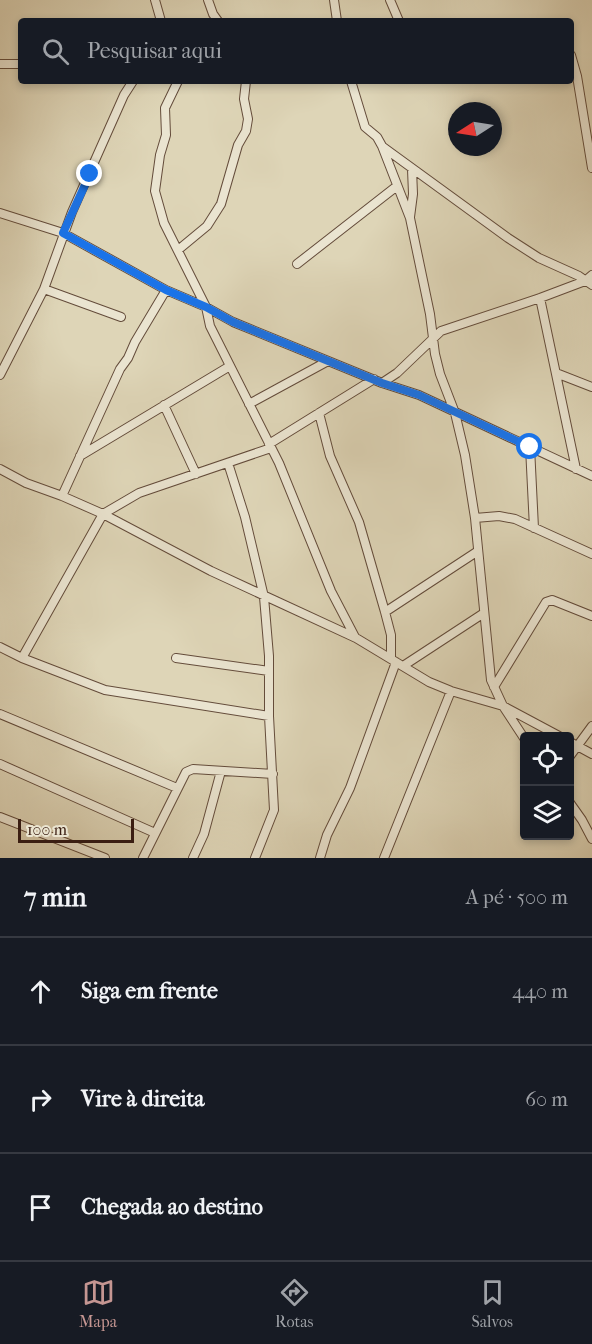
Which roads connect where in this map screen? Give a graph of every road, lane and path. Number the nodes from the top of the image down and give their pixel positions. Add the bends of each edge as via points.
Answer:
1 (155, 0) edge
2 (208, 0) edge
3 (334, 0) edge
4 (390, 0) edge
5 (159, 18) edge
6 (216, 18) edge
7 (337, 18) edge
8 (398, 18) edge
9 (0, 64) edge
10 (18, 64) edge
11 (574, 66) edge
12 (131, 84) edge
13 (177, 84) edge
14 (246, 84) edge
15 (352, 84) edge
16 (382, 146) junction
17 (592, 168) edge
18 (412, 169) junction
19 (397, 186) junction
20 (0, 213) edge
21 (410, 218) junction
22 (63, 233) junction
23 (178, 250) junction
24 (297, 264) dead end
25 (590, 280) edge
26 (44, 289) junction
27 (166, 290) junction
28 (540, 298) junction
29 (206, 307) junction
30 (121, 317) dead end
31 (433, 338) junction
32 (328, 361) junction
33 (230, 366) junction
34 (556, 373) junction
35 (0, 375) edge
36 (374, 379) junction
37 (382, 383) junction
38 (592, 387) edge
39 (249, 404) junction
40 (164, 405) junction
41 (319, 413) junction
42 (455, 413) junction
43 (270, 446) junction
44 (530, 447) junction
45 (80, 456) junction
46 (228, 463) junction
47 (0, 469) edge
48 (576, 469) junction
49 (196, 474) junction
50 (592, 476) edge
51 (62, 496) junction
52 (103, 514) junction
53 (475, 518) junction
54 (534, 528) junction
55 (478, 550) junction
56 (592, 554) edge
57 (264, 597) junction
58 (385, 612) junction
59 (484, 613) junction
60 (592, 616) edge
61 (356, 638) junction
62 (0, 647) edge
63 (22, 658) junction
64 (176, 658) dead end
65 (397, 662) junction
66 (269, 671) junction
67 (494, 687) junction
68 (451, 691) junction
69 (503, 706) junction
70 (0, 714) edge
71 (269, 717) junction
72 (592, 726) edge
73 (521, 732) edge
74 (552, 732) edge
75 (574, 744) edge
76 (578, 747) junction
77 (574, 752) edge
78 (592, 754) edge
79 (0, 764) edge
80 (221, 771) junction
81 (273, 774) junction
82 (177, 788) junction
83 (574, 809) edge
84 (0, 818) edge
85 (155, 833) junction
86 (592, 839) edge
87 (105, 858) edge
88 (143, 858) edge
89 (193, 858) edge
90 (255, 858) edge
91 (320, 858) edge
92 (384, 858) edge

1 - 5 street
2 - 6 street
3 - 7 street
4 - 8 street
9 - 10 street
11 - 17 street
12 - 22 street
13 - 23 street via 165,108 166,135 155,190 164,223
14 - 23 street via 246,131 221,204 207,226
15 - 16 street via 365,127
16 - 18 street
16 - 19 street
18 - 21 street
18 - 25 street via 523,248 551,265
19 - 21 street
19 - 24 street
20 - 22 street
21 - 31 street
22 - 26 street
22 - 27 street
23 - 29 street
25 - 28 street
26 - 30 street
26 - 35 street
27 - 29 street
27 - 45 street via 120,369
28 - 31 street via 441,331
28 - 34 street
29 - 32 street
29 - 33 street via 210,326
31 - 37 street
31 - 42 street via 440,374
32 - 36 street
32 - 39 street
33 - 39 street
33 - 40 street
34 - 38 street
34 - 48 street
36 - 37 street
36 - 41 street
37 - 42 street
39 - 43 street
40 - 45 street
40 - 49 street
41 - 43 street
41 - 58 street via 330,456 359,522
42 - 44 street
42 - 53 street
43 - 46 street
43 - 61 street via 331,591
44 - 48 street
44 - 54 street
45 - 51 street
46 - 49 street
46 - 57 street
47 - 51 street
48 - 50 street
49 - 52 street via 139,493
51 - 52 street
52 - 57 street
52 - 63 street
53 - 54 street via 506,517
53 - 55 street
54 - 56 street
55 - 58 street
55 - 59 street
57 - 61 street
57 - 66 street
58 - 65 street
59 - 65 street
59 - 67 street via 489,675
60 - 67 street via 552,600 546,602
61 - 65 street
62 - 63 street
63 - 71 street via 105,690
64 - 66 street
65 - 68 street
65 - 91 street
66 - 71 street
67 - 69 street
68 - 69 street
68 - 92 street
69 - 73 street
69 - 74 street
70 - 82 street
71 - 81 street
72 - 76 street
75 - 76 street
76 - 77 street
76 - 78 street
79 - 85 street
80 - 81 street
80 - 82 street via 193,769 186,772
80 - 89 street via 204,834
81 - 90 street via 274,810
82 - 85 street
83 - 86 street
84 - 87 street
85 - 88 street

